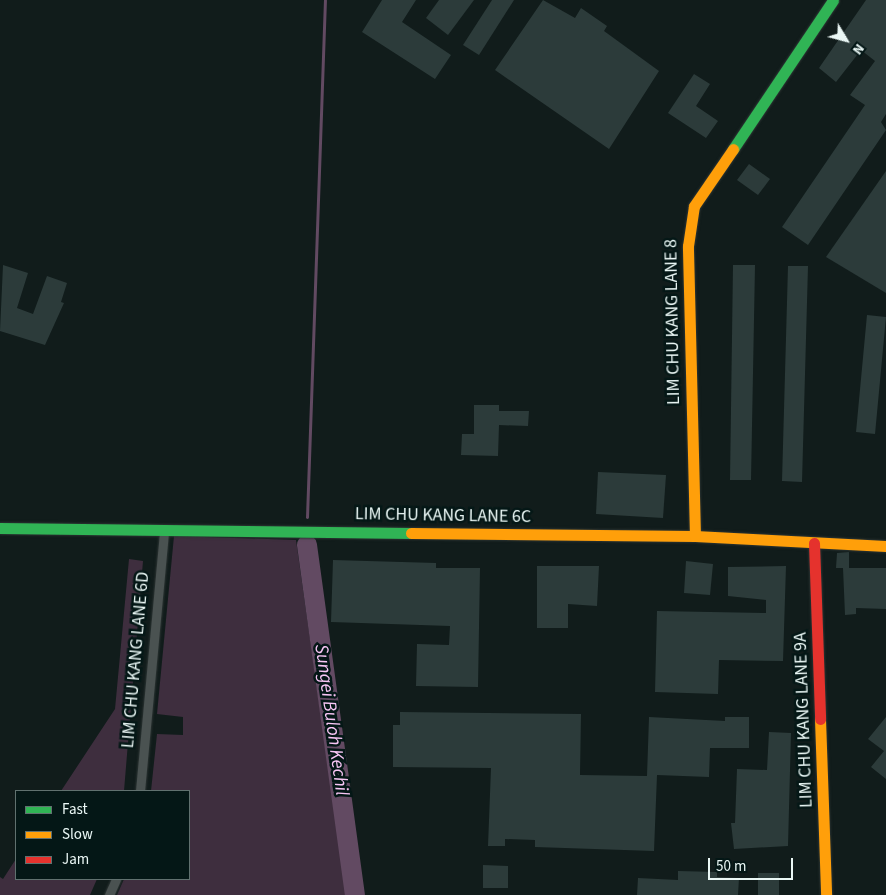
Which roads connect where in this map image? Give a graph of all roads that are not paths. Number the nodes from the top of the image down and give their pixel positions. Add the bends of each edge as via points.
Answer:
1 (833, 0) edge
2 (0, 528) edge
3 (164, 532) junction
4 (695, 536) junction
5 (814, 543) junction
6 (886, 546) edge
7 (140, 790) edge
8 (116, 880) edge
9 (109, 895) edge
10 (826, 895) edge

1 - 4 street, LIM CHU KANG LANE 8 via 694,206 688,246
2 - 3 street, LIM CHU KANG LANE 6C
3 - 4 street, LIM CHU KANG LANE 6C
3 - 7 street, LIM CHU KANG LANE 6D
4 - 5 street, LIM CHU KANG LANE 6C
5 - 6 street, LIM CHU KANG LANE 6C
5 - 10 street, LIM CHU KANG LANE 9A
8 - 9 street

